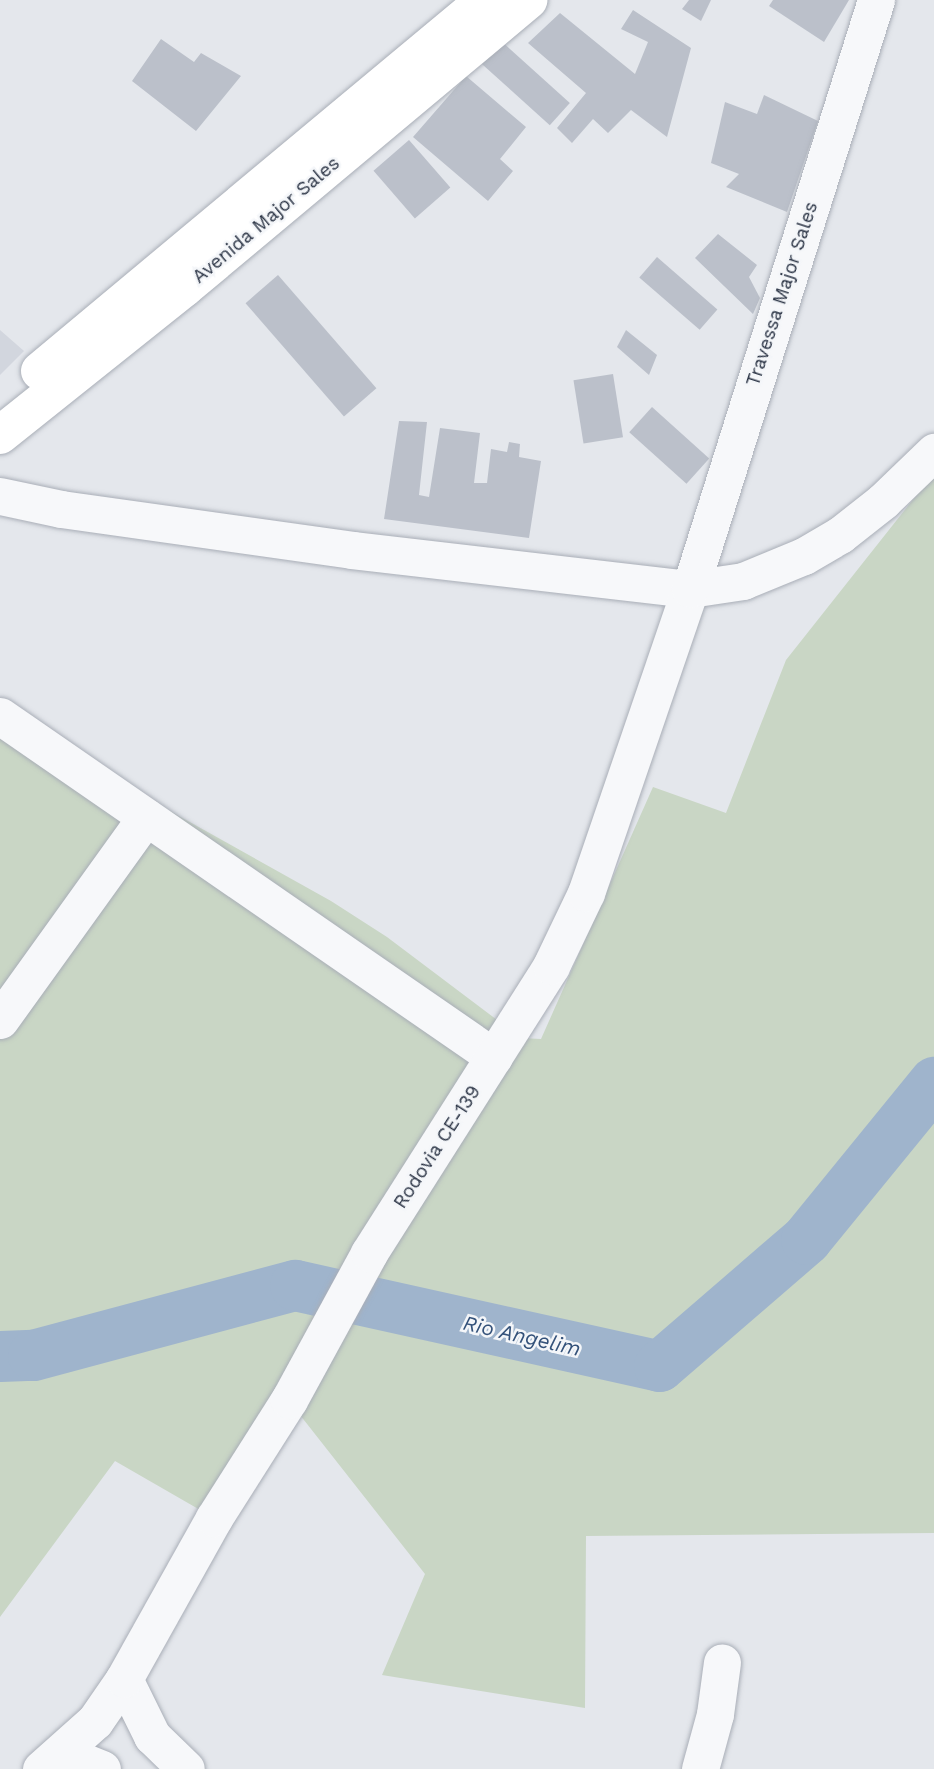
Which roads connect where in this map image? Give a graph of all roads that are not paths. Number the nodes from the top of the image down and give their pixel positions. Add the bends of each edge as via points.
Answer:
1 (485, 0) edge
2 (529, 0) edge
3 (876, 0) edge
4 (0, 401) edge
5 (0, 435) edge
6 (934, 452) edge
7 (0, 496) edge
8 (690, 589) junction
9 (0, 716) edge
10 (146, 817) junction
11 (0, 1020) edge
12 (494, 1057) junction
13 (722, 1662) dead end
14 (124, 1679) junction
15 (51, 1761) edge
16 (102, 1769) edge
17 (186, 1769) edge
18 (700, 1769) edge

1 - 4 main road, Avenida Major Sales
2 - 5 main road, Avenida Major Sales
3 - 8 street, Travessa Major Sales
6 - 8 street via 883,501 804,556 743,581
7 - 8 street via 61,509 340,548
8 - 12 street, Rodovia CE-139 via 586,893 551,966
9 - 10 street
10 - 11 street
10 - 12 street
12 - 14 street, Rodovia CE-139 via 369,1252 289,1400 214,1518
13 - 18 street via 715,1714
14 - 15 street, Rodovia CE-139 via 95,1721
14 - 17 street via 152,1736
15 - 16 street

